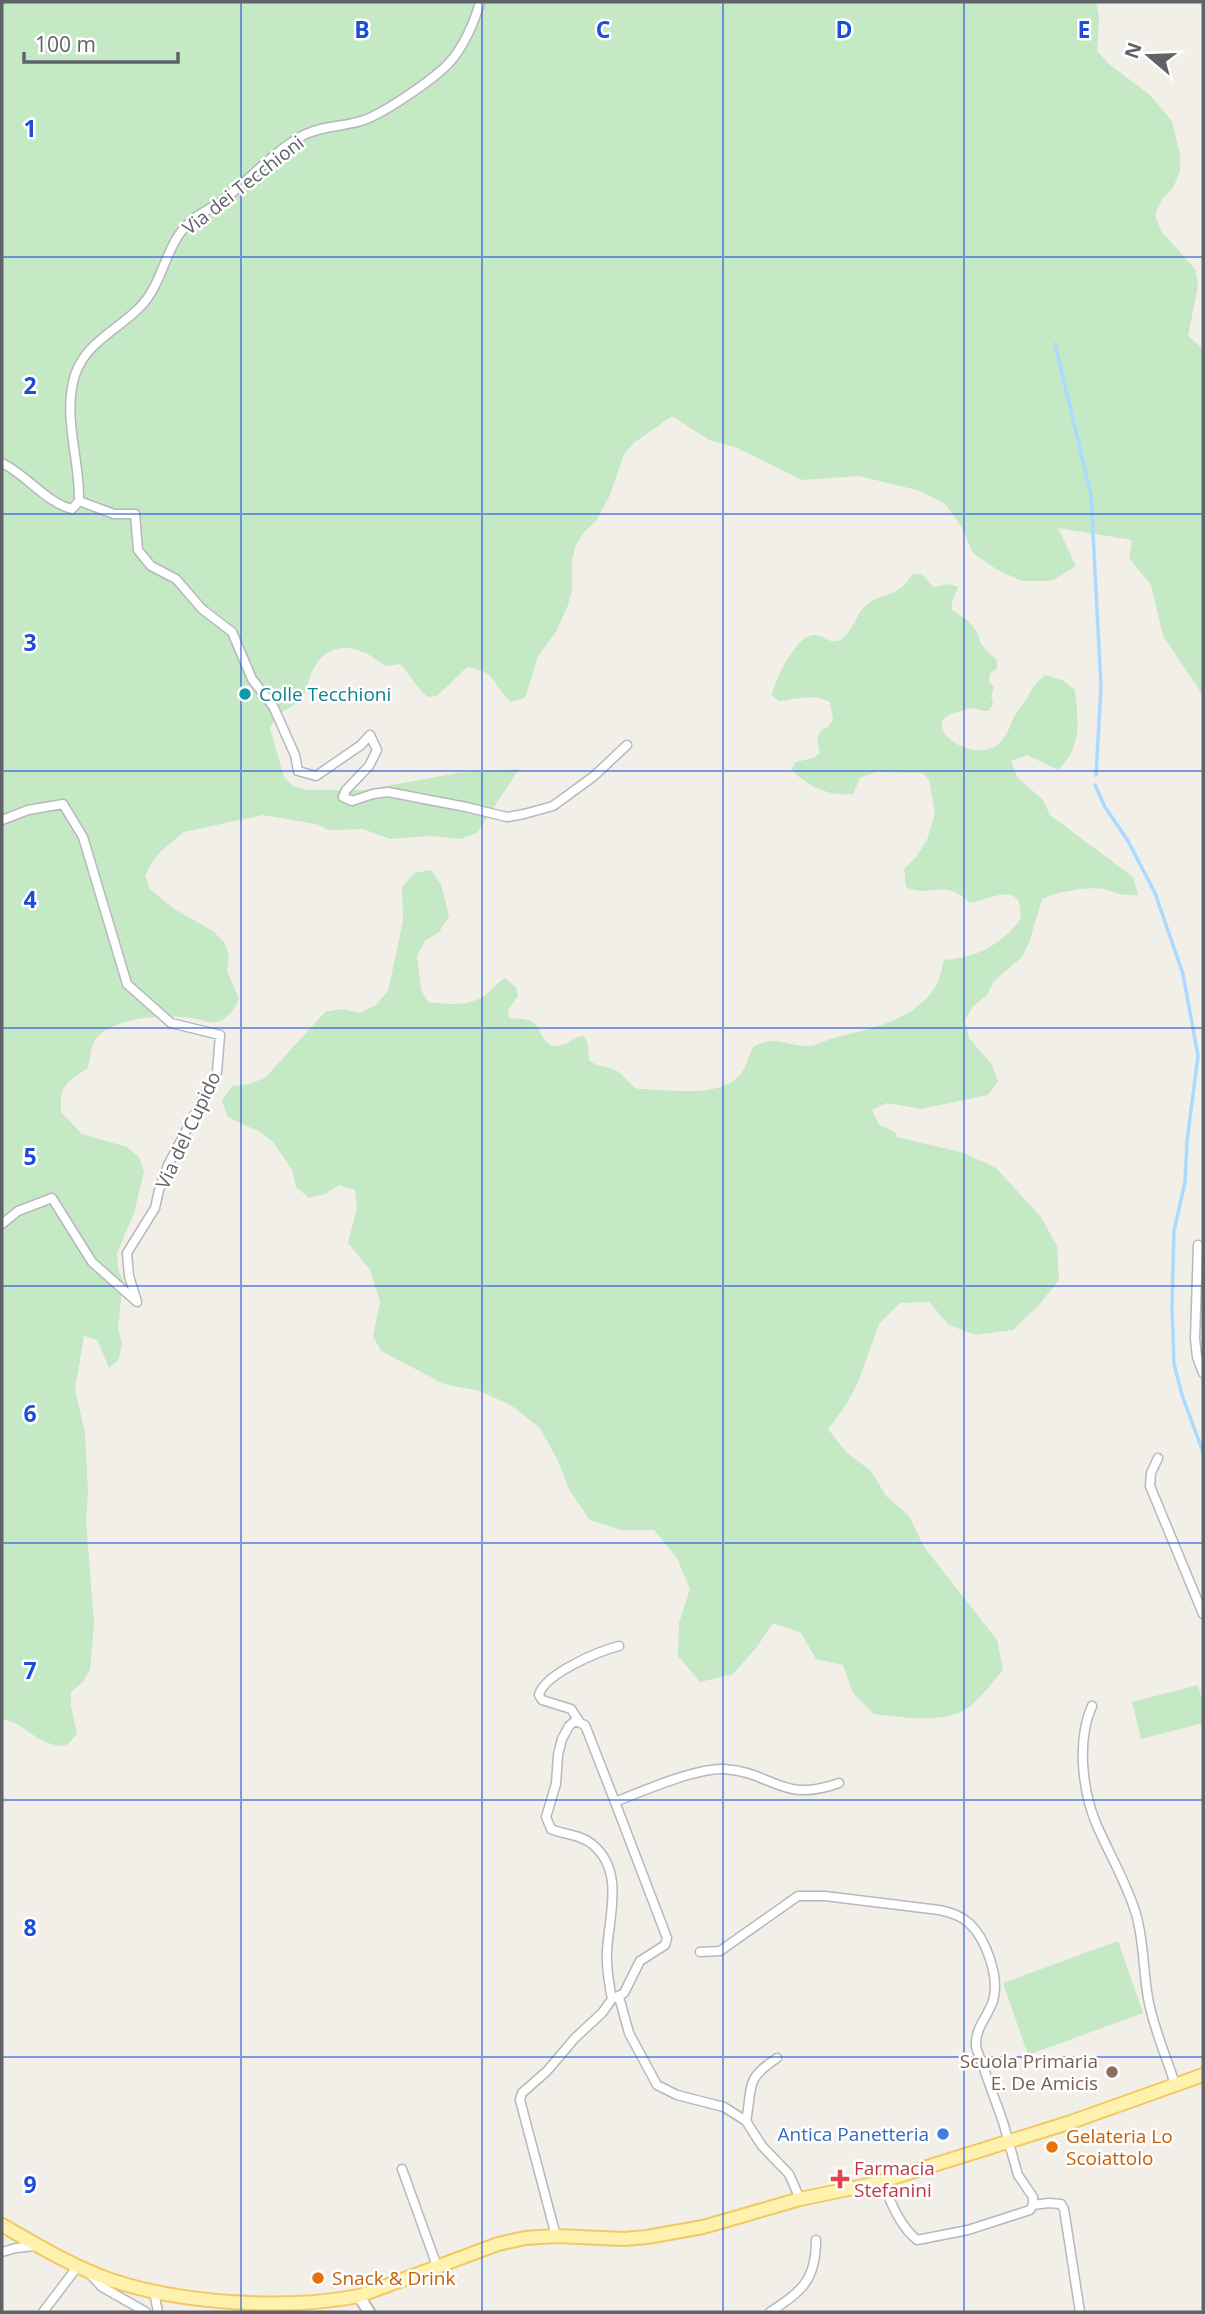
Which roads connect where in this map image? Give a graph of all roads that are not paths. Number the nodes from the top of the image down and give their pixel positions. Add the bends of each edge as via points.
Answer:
1 (480, 2) edge
2 (2, 463) edge
3 (79, 501) junction
4 (627, 746) dead end
5 (2, 820) edge
6 (2, 1224) edge
7 (1198, 1245) dead end
8 (1203, 1373) edge
9 (1158, 1458) dead end
10 (1203, 1614) edge
11 (620, 1646) dead end
12 (1093, 1706) dead end
13 (579, 1721) junction
14 (839, 1783) dead end
15 (615, 1802) junction
16 (700, 1952) dead end
17 (616, 1998) junction
18 (777, 2059) dead end
19 (1203, 2075) edge
20 (1175, 2084) junction
21 (746, 2121) junction
22 (1009, 2143) junction
23 (402, 2169) dead end
24 (882, 2182) junction
25 (800, 2199) junction
26 (1033, 2205) junction
27 (2, 2225) edge
28 (556, 2236) junction
29 (816, 2240) dead end
30 (38, 2245) junction
31 (2, 2252) edge
32 (437, 2266) junction
33 (83, 2269) junction
34 (154, 2292) junction
35 (359, 2296) junction
36 (43, 2312) edge
37 (146, 2312) edge
38 (158, 2312) edge
39 (369, 2312) edge
40 (770, 2312) edge
41 (1080, 2312) edge

1 - 3 street, Via dei Tecchioni via 475,21 450,62 384,112 301,137 184,228 141,306 86,353 76,373 70,423
2 - 3 street via 57,505 72,509
3 - 4 street via 114,514 135,514 138,550 144,558 176,579 232,632 252,680 273,706 298,771 316,776 370,735 377,750 343,797 352,801 388,792 507,817 524,814 553,806
5 - 6 street, Via del Cupido via 63,804 83,837 127,984 171,1023 220,1035 217,1072 169,1165 155,1208 127,1253 137,1302 92,1262 52,1198 18,1211
7 - 8 street via 1195,1339
9 - 10 street via 1150,1486
11 - 13 street via 559,1674 539,1691 542,1700 570,1709
12 - 20 street via 1083,1737 1090,1806 1137,1916 1151,2013
13 - 15 street via 587,1730
13 - 17 street via 569,1726 562,1739 546,1817 551,1829 583,1838 604,1859 614,1888 607,1960
14 - 15 street via 815,1790 789,1790 739,1771 712,1769
15 - 17 street via 667,1938 665,1945 635,1966 624,1993
16 - 22 street via 720,1951 798,1896 922,1908 961,1917 976,1931 993,1971 995,1993 980,2024 976,2047
17 - 21 street via 657,2085 677,2095 724,2106
17 - 28 street via 520,2100
18 - 21 street via 760,2070 748,2090
19 - 20 main road
20 - 22 main road
21 - 25 street via 789,2175
22 - 24 main road
22 - 26 street
23 - 32 street
24 - 25 main road
24 - 26 street via 905,2228 917,2240 968,2230 1030,2210
25 - 28 main road via 703,2227 647,2237
26 - 41 street via 1061,2204 1064,2209
27 - 30 main road
28 - 32 main road via 525,2238
29 - 40 street via 811,2277
30 - 31 street
30 - 33 main road
32 - 35 main road
33 - 34 main road
33 - 36 street
33 - 37 street via 102,2287
34 - 35 main road via 258,2303
34 - 38 street
35 - 39 street

